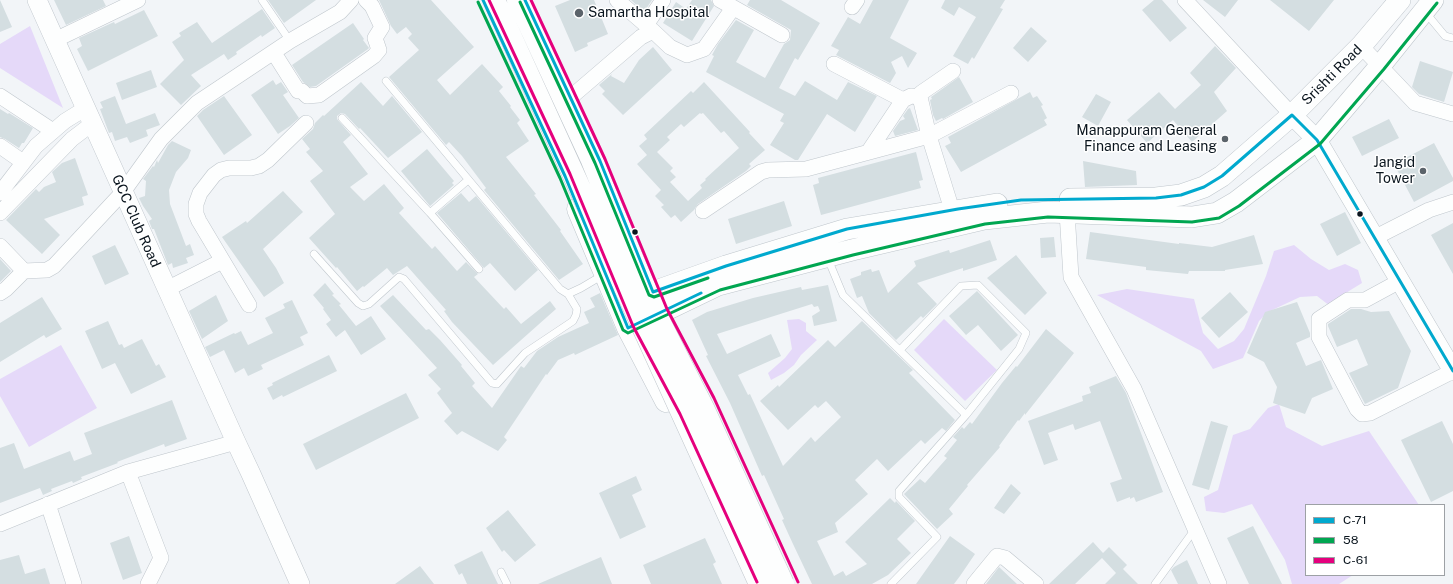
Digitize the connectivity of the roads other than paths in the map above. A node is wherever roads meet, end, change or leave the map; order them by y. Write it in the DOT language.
graph roads {
  1 [pos="37,0"];
  2 [pos="138,0"];
  3 [pos="262,0"];
  4 [pos="351,0"];
  5 [pos="366,0"];
  6 [pos="484,0"];
  7 [pos="494,0"];
  8 [pos="518,0"];
  9 [pos="525,0"];
  10 [pos="617,0"];
  11 [pos="663,0"];
  12 [pos="720,0"];
  13 [pos="1185,0"];
  14 [pos="1400,0"];
  15 [pos="120,4"];
  16 [pos="1429,6"];
  17 [pos="734,8"];
  18 [pos="649,28"];
  19 [pos="782,35"];
  20 [pos="1453,38"];
  21 [pos="55,40"];
  22 [pos="290,41"];
  23 [pos="1361,46"];
  24 [pos="274,53"];
  25 [pos="834,64"];
  26 [pos="1380,66"];
  27 [pos="952,72"];
  28 [pos="386,81"];
  29 [pos="1012,92"];
  30 [pos="0,96"];
  31 [pos="571,97"];
  32 [pos="920,98"];
  33 [pos="902,100"];
  34 [pos="1453,114"];
  35 [pos="1292,115"];
  36 [pos="89,116"];
  37 [pos="342,118"];
  38 [pos="306,123"];
  39 [pos="53,131"];
  40 [pos="929,136"];
  41 [pos="1316,140"];
  42 [pos="0,146"];
  43 [pos="869,151"];
  44 [pos="23,162"];
  45 [pos="468,180"];
  46 [pos="123,192"];
  47 [pos="0,193"];
  48 [pos="1453,202"];
  49 [pos="1013,208"];
  50 [pos="952,210"];
  51 [pos="703,211"];
  52 [pos="1067,212"];
  53 [pos="0,213"];
  54 [pos="430,213"];
  55 [pos="847,229"];
  56 [pos="1374,238"];
  57 [pos="0,246"];
  58 [pos="852,250"];
  59 [pos="314,254"];
  60 [pos="827,257"];
  61 [pos="222,261"];
  62 [pos="479,269"];
  63 [pos="24,271"];
  64 [pos="604,274"];
  65 [pos="1400,281"];
  66 [pos="167,290"];
  67 [pos="0,293"];
  68 [pos="568,294"];
  69 [pos="657,301"];
  70 [pos="249,305"];
  71 [pos="618,306"];
  72 [pos="628,328"];
  73 [pos="900,350"];
  74 [pos="1453,371"];
  75 [pos="966,415"];
  76 [pos="236,442"];
  77 [pos="128,472"];
  78 [pos="48,504"];
  79 [pos="0,524"];
  80 [pos="1195,528"];
  81 [pos="501,572"];
  82 [pos="74,584"];
  83 [pos="148,584"];
  84 [pos="300,584"];
  85 [pos="507,584"];
  86 [pos="752,584"];
  87 [pos="760,584"];
  88 [pos="784,584"];
  89 [pos="793,584"];
  90 [pos="891,584"];
  91 [pos="974,584"];
  92 [pos="1036,584"];
  93 [pos="1155,584"];
  94 [pos="1219,584"];
  1 -- 21 [label="street, GCC Club Road"];
  2 -- 15 [label="street"];
  3 -- 22 [label="lane"];
  4 -- 22 [label="street"];
  5 -- 24 [label="street"];
  6 -- 64 [label="main road"];
  7 -- 87 [label="main road, bridge"];
  8 -- 88 [label="main road, bridge"];
  9 -- 31 [label="main road"];
  10 -- 18 [label="street"];
  11 -- 18 [label="street"];
  12 -- 17 [label="street"];
  13 -- 35 [label="street"];
  14 -- 23 [label="main road, Srishti Road"];
  15 -- 21 [label="street"];
  16 -- 20 [label="lane"];
  16 -- 26 [label="main road, Srishti Road"];
  17 -- 18 [label="street"];
  17 -- 19 [label="street"];
  18 -- 31 [label="street"];
  21 -- 36 [label="street, GCC Club Road"];
  22 -- 24 [label="street"];
  23 -- 26 [label="street"];
  23 -- 35 [label="main road, Srishti Road"];
  24 -- 46 [label="street"];
  25 -- 33 [label="street"];
  26 -- 34 [label="street"];
  26 -- 41 [label="main road, Srishti Road"];
  27 -- 32 [label="street"];
  28 -- 45 [label="lane"];
  29 -- 40 [label="street"];
  30 -- 39 [label="street"];
  31 -- 69 [label="main road"];
  32 -- 33 [label="street"];
  32 -- 40 [label="street"];
  33 -- 43 [label="street"];
  35 -- 41 [label="street"];
  35 -- 49 [label="main road, Srishti Road"];
  36 -- 39 [label="street"];
  36 -- 46 [label="street, GCC Club Road"];
  36 -- 53 [label="street"];
  37 -- 54 [label="lane"];
  38 -- 61 [label="street"];
  39 -- 44 [label="street"];
  40 -- 43 [label="street"];
  40 -- 50 [label="street"];
  41 -- 52 [label="main road, Srishti Road"];
  41 -- 56 [label="street"];
  42 -- 44 [label="street"];
  43 -- 51 [label="street"];
  44 -- 47 [label="street"];
  45 -- 54 [label="lane"];
  45 -- 68 [label="lane"];
  46 -- 63 [label="street"];
  46 -- 66 [label="street, GCC Club Road"];
  48 -- 56 [label="street"];
  49 -- 50 [label="main road, Srishti Road"];
  49 -- 52 [label="main road, Srishti Road"];
  49 -- 58 [label="main road, Srishti Road"];
  50 -- 55 [label="main road, Srishti Road"];
  52 -- 80 [label="street"];
  54 -- 62 [label="lane"];
  55 -- 58 [label="main road"];
  55 -- 69 [label="main road, Srishti Road"];
  56 -- 65 [label="street"];
  57 -- 63 [label="street"];
  58 -- 60 [label="main road, Srishti Road"];
  59 -- 68 [label="lane"];
  60 -- 69 [label="main road, Srishti Road"];
  60 -- 73 [label="lane"];
  61 -- 66 [label="street"];
  61 -- 70 [label="street"];
  63 -- 67 [label="street"];
  64 -- 68 [label="lane"];
  64 -- 71 [label="main road"];
  65 -- 74 [label="street"];
  65 -- 74 [label="street"];
  66 -- 76 [label="street, GCC Club Road"];
  69 -- 71 [label="main road, Srishti Road"];
  69 -- 72 [label="main road, Srishti Road"];
  69 -- 89 [label="main road"];
  71 -- 72 [label="main road"];
  72 -- 86 [label="main road"];
  73 -- 75 [label="lane"];
  73 -- 75 [label="lane"];
  75 -- 90 [label="lane"];
  76 -- 77 [label="street"];
  76 -- 84 [label="street, GCC Club Road"];
  77 -- 78 [label="street"];
  77 -- 83 [label="street"];
  78 -- 79 [label="street"];
  78 -- 82 [label="street"];
  80 -- 93 [label="lane"];
  80 -- 94 [label="street"];
  81 -- 85 [label="lane"];
  91 -- 92 [label="street"];
}
